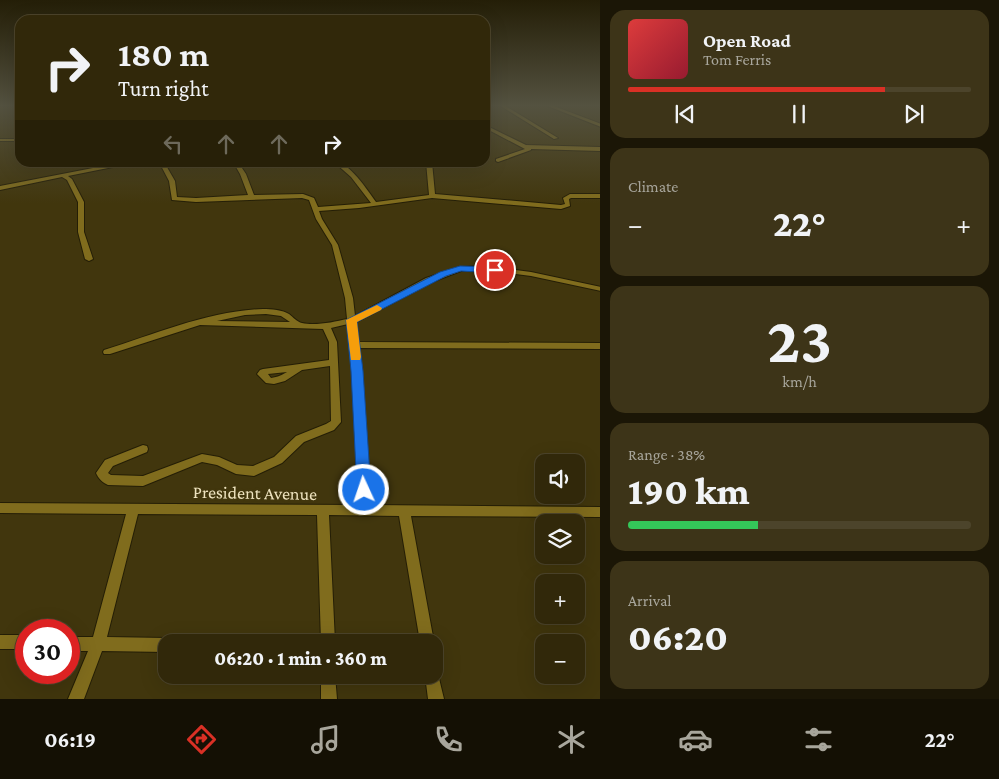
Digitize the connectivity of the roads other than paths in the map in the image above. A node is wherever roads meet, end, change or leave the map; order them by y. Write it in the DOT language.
graph roads {
  1 [pos="507,138"];
  2 [pos="0,140"];
  3 [pos="15,140"];
  4 [pos="525,147"];
  5 [pos="600,149"];
  6 [pos="498,160"];
  7 [pos="108,167"];
  8 [pos="164,167"];
  9 [pos="238,167"];
  10 [pos="342,167"];
  11 [pos="429,167"];
  12 [pos="63,175"];
  13 [pos="0,188"];
  14 [pos="432,196"];
  15 [pos="600,196"];
  16 [pos="252,197"];
  17 [pos="374,204"];
  18 [pos="317,209"];
  19 [pos="89,259"];
  20 [pos="600,289"];
  21 [pos="352,320"];
  22 [pos="202,323"];
  23 [pos="298,325"];
  24 [pos="326,326"];
  25 [pos="354,345"];
  26 [pos="600,346"];
  27 [pos="107,352"];
  28 [pos="334,362"];
  29 [pos="299,367"];
  30 [pos="143,449"];
  31 [pos="0,508"];
  32 [pos="133,509"];
  33 [pos="365,510"];
  34 [pos="404,511"];
  35 [pos="323,512"];
  36 [pos="600,512"];
  37 [pos="328,634"];
  38 [pos="426,634"];
  39 [pos="0,642"];
  40 [pos="15,642"];
  41 [pos="80,644"];
  42 [pos="98,645"];
  43 [pos="158,645"];
  44 [pos="328,684"];
  45 [pos="434,684"];
  46 [pos="76,699"];
  47 [pos="329,699"];
  48 [pos="436,699"];
  1 -- 4 [label="street"];
  2 -- 3 [label="street"];
  4 -- 5 [label="street"];
  4 -- 6 [label="street"];
  7 -- 12 [label="street"];
  8 -- 16 [label="street"];
  9 -- 16 [label="street"];
  10 -- 17 [label="street"];
  11 -- 14 [label="street"];
  12 -- 13 [label="street"];
  12 -- 19 [label="street"];
  14 -- 15 [label="street"];
  14 -- 17 [label="street"];
  16 -- 18 [label="street"];
  17 -- 18 [label="street"];
  18 -- 21 [label="street"];
  20 -- 21 [label="street"];
  21 -- 24 [label="street"];
  21 -- 25 [label="street"];
  22 -- 23 [label="street"];
  22 -- 23 [label="street"];
  22 -- 27 [label="street"];
  23 -- 24 [label="street"];
  24 -- 28 [label="street"];
  25 -- 26 [label="street"];
  25 -- 33 [label="street"];
  28 -- 29 [label="street"];
  28 -- 30 [label="street"];
  31 -- 32 [label="street, President Avenue"];
  32 -- 35 [label="street, President Avenue"];
  32 -- 42 [label="street"];
  33 -- 34 [label="street, President Avenue"];
  33 -- 35 [label="street, President Avenue"];
  34 -- 36 [label="street, President Avenue"];
  34 -- 38 [label="street"];
  35 -- 37 [label="street"];
  39 -- 40 [label="street"];
  41 -- 42 [label="street"];
  42 -- 43 [label="street"];
  42 -- 46 [label="street"];
  44 -- 47 [label="street"];
  45 -- 48 [label="street"];
}
